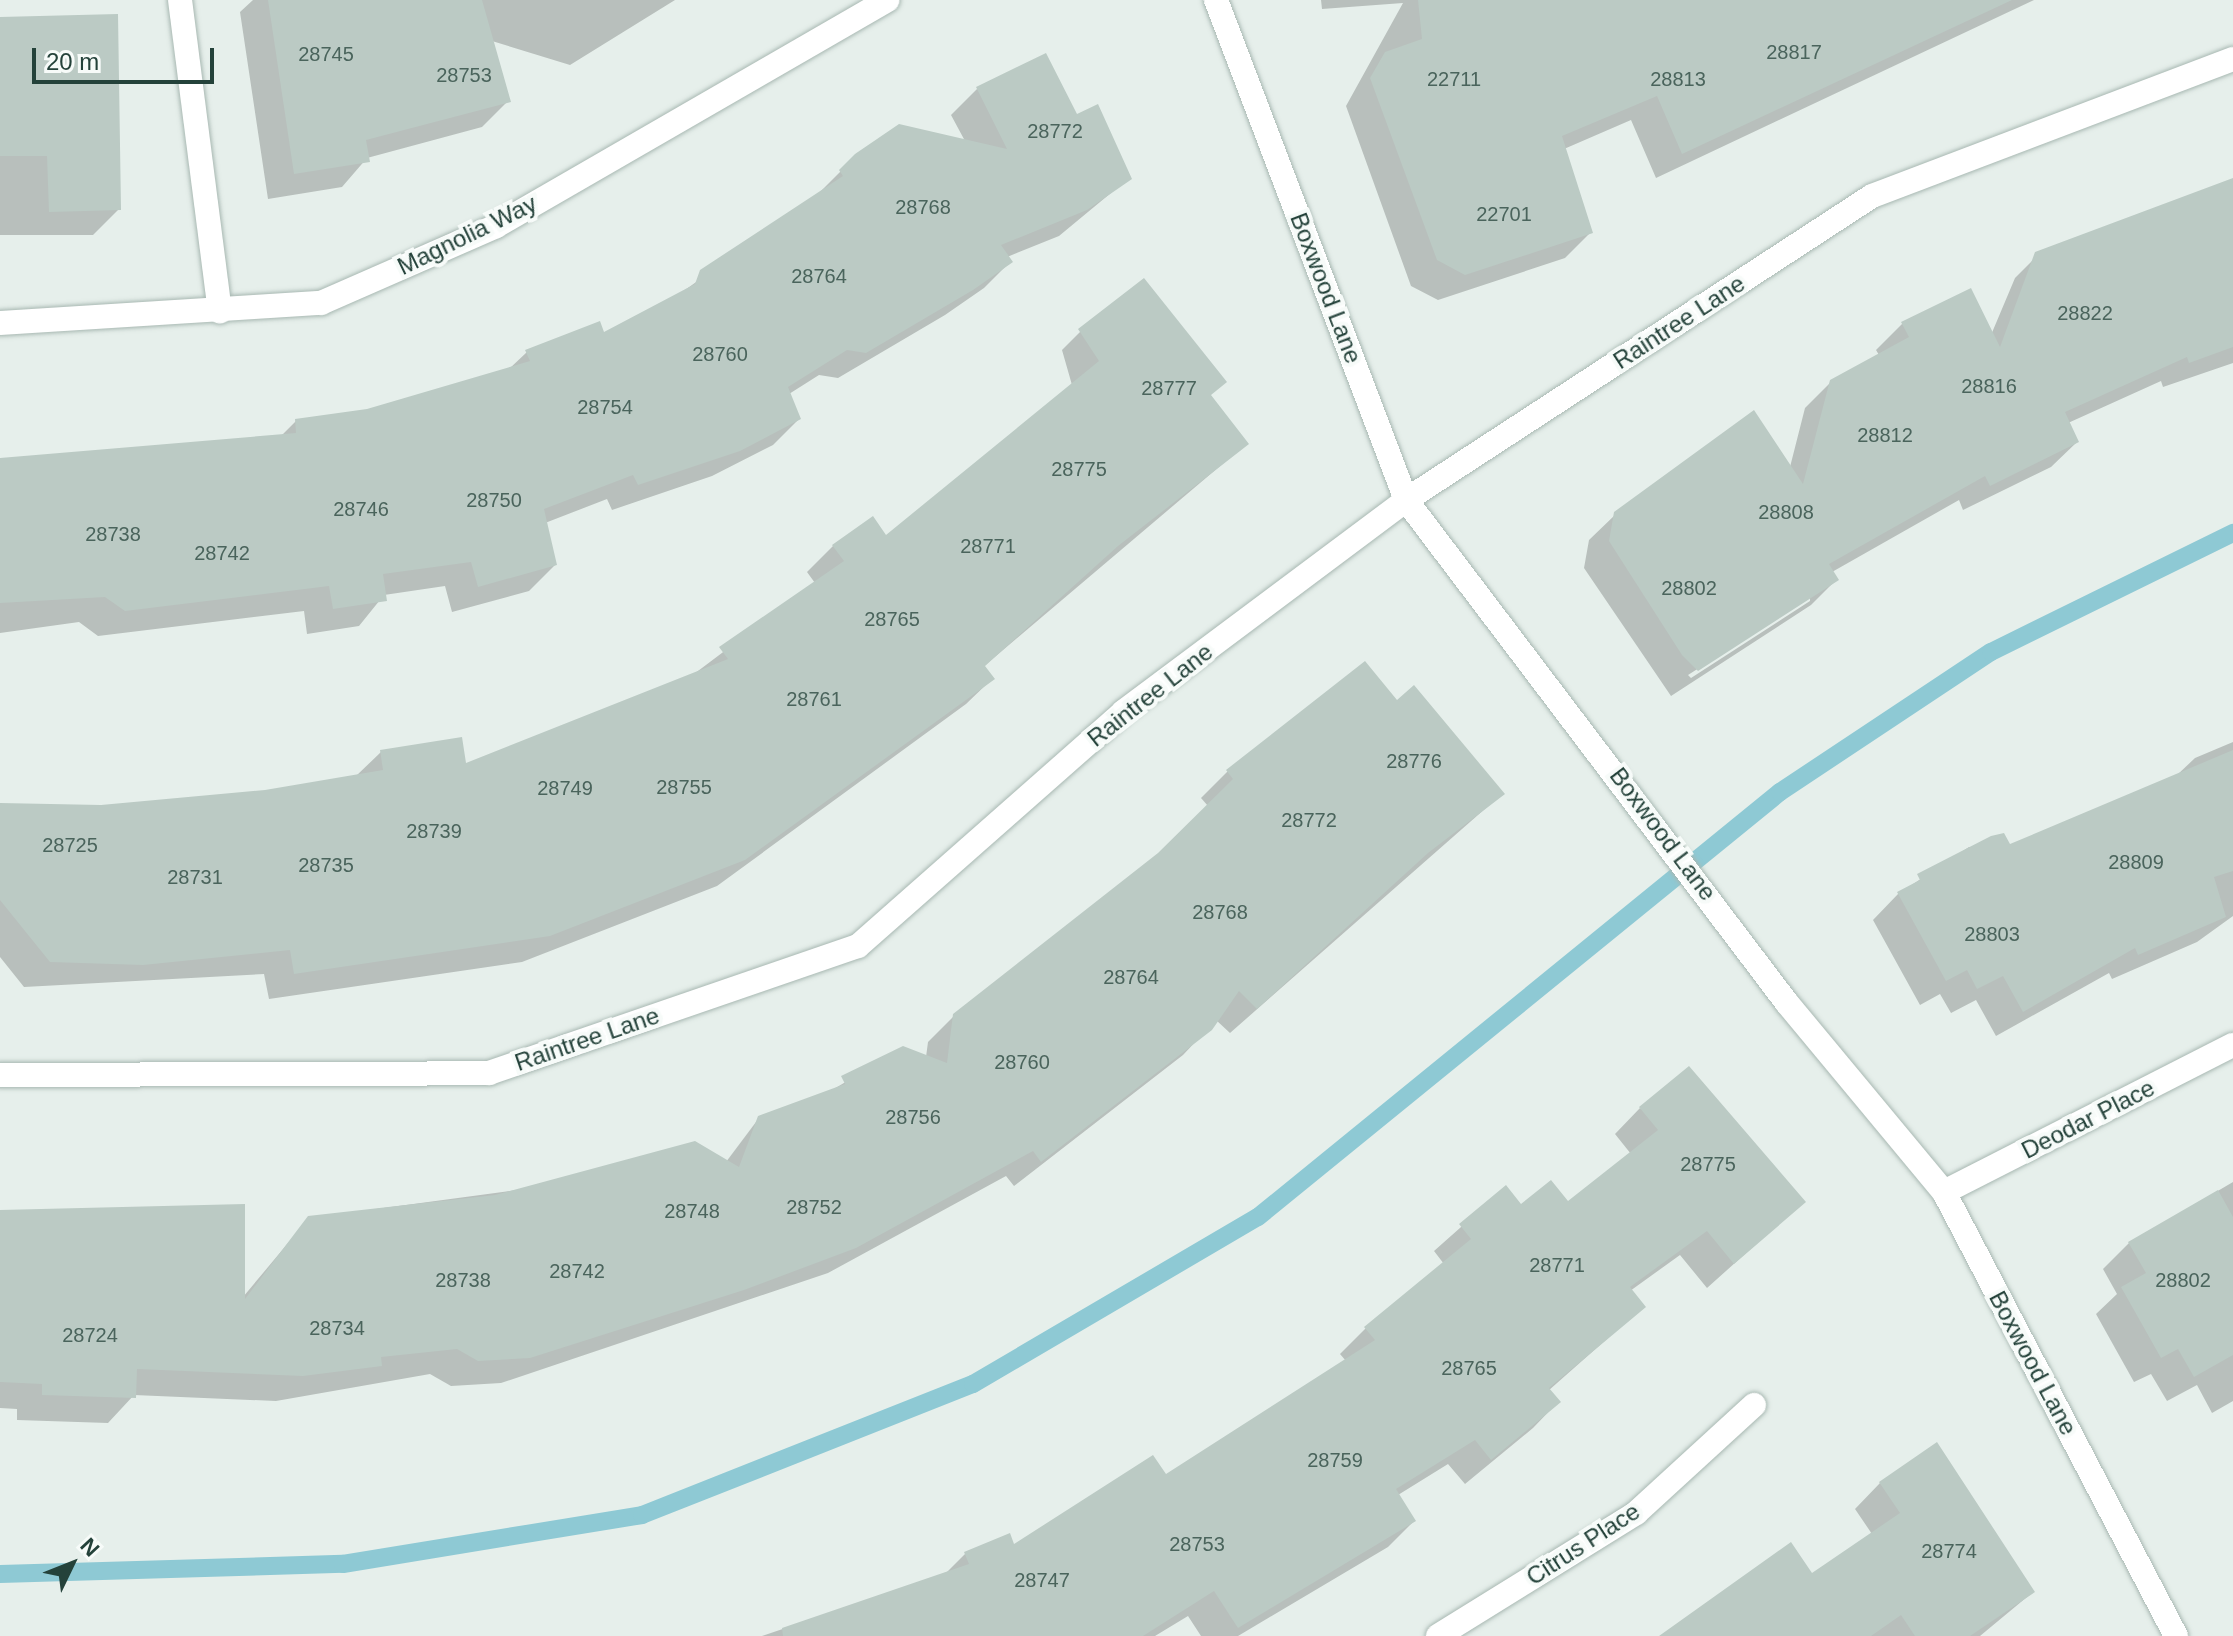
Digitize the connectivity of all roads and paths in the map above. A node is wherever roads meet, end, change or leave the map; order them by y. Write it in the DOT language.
graph roads {
  1 [pos="180,0"];
  2 [pos="887,0"];
  3 [pos="1216,0"];
  4 [pos="2233,59"];
  5 [pos="220,311"];
  6 [pos="0,323"];
  7 [pos="1406,500"];
  8 [pos="2233,1045"];
  9 [pos="0,1075"];
  10 [pos="1944,1192"];
  11 [pos="1754,1405"];
  12 [pos="1438,1636"];
  13 [pos="2176,1636"];
  1 -- 5 [label="street"];
  2 -- 5 [label="street, Magnolia Way"];
  3 -- 7 [label="street, Boxwood Lane"];
  4 -- 7 [label="street, Raintree Lane"];
  5 -- 6 [label="street, Magnolia Way"];
  7 -- 9 [label="street, Raintree Lane"];
  7 -- 10 [label="street, Boxwood Lane"];
  8 -- 10 [label="street, Deodar Place"];
  10 -- 13 [label="street, Boxwood Lane"];
  11 -- 12 [label="street, Citrus Place"];
}
